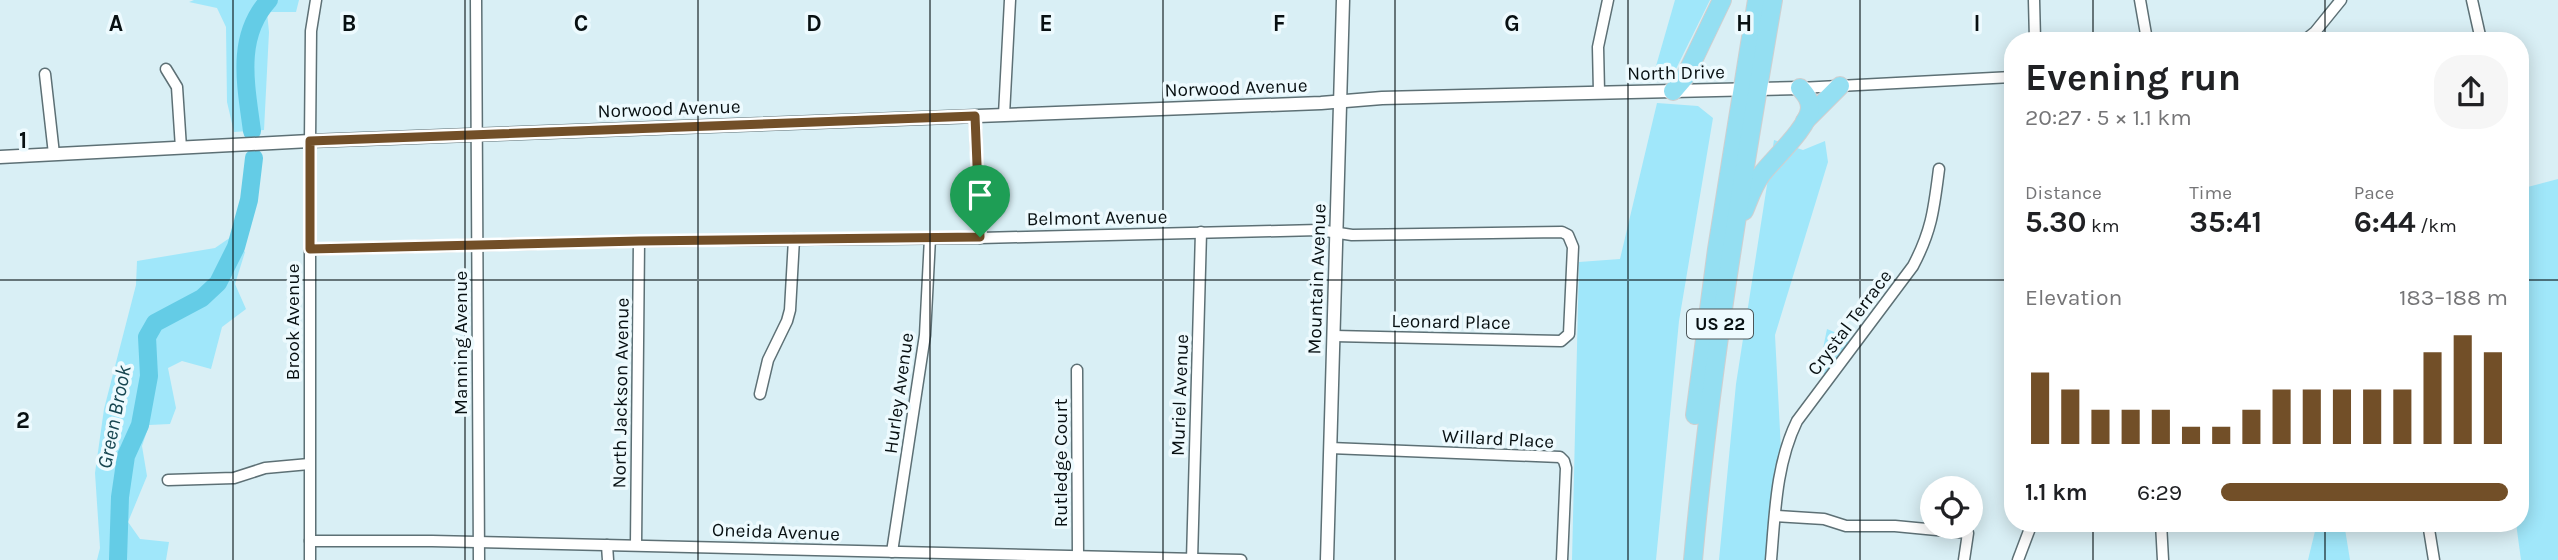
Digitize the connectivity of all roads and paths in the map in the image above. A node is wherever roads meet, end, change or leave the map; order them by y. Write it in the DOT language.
graph roads {
  1 [pos="316,0"];
  2 [pos="476,0"];
  3 [pos="1010,0"];
  4 [pos="1343,0"];
  5 [pos="1608,0"];
  6 [pos="1722,0"];
  7 [pos="1757,0"];
  8 [pos="1773,0"];
  9 [pos="2034,0"];
  10 [pos="2140,0"];
  11 [pos="2341,0"];
  12 [pos="2472,0"];
  13 [pos="2035,32"];
  14 [pos="2146,32"];
  15 [pos="2315,32"];
  16 [pos="2479,32"];
  17 [pos="166,69"];
  18 [pos="45,74"];
  19 [pos="2004,77"];
  20 [pos="1840,86"];
  21 [pos="1800,88"];
  22 [pos="1749,90"];
  23 [pos="1599,92"];
  24 [pos="1673,92"];
  25 [pos="1340,101"];
  26 [pos="1004,115"];
  27 [pos="975,116"];
  28 [pos="1805,121"];
  29 [pos="477,135"];
  30 [pos="310,141"];
  31 [pos="181,148"];
  32 [pos="54,154"];
  33 [pos="0,157"];
  34 [pos="1939,169"];
  35 [pos="1201,232"];
  36 [pos="1336,233"];
  37 [pos="980,237"];
  38 [pos="1733,237"];
  39 [pos="930,238"];
  40 [pos="794,239"];
  41 [pos="639,241"];
  42 [pos="477,246"];
  43 [pos="310,249"];
  44 [pos="1334,336"];
  45 [pos="1566,339"];
  46 [pos="1077,370"];
  47 [pos="760,394"];
  48 [pos="1330,448"];
  49 [pos="309,464"];
  50 [pos="168,481"];
  51 [pos="1776,516"];
  52 [pos="2029,532"];
  53 [pos="2161,532"];
  54 [pos="2429,532"];
  55 [pos="310,541"];
  56 [pos="479,543"];
  57 [pos="607,545"];
  58 [pos="636,545"];
  59 [pos="892,552"];
  60 [pos="751,554"];
  61 [pos="1078,556"];
  62 [pos="1192,559"];
  63 [pos="310,560"];
  64 [pos="479,560"];
  65 [pos="608,560"];
  66 [pos="1241,560"];
  67 [pos="1327,560"];
  68 [pos="1562,560"];
  69 [pos="1681,560"];
  70 [pos="1693,560"];
  71 [pos="1771,560"];
  72 [pos="1964,560"];
  73 [pos="2018,560"];
  74 [pos="2163,560"];
  75 [pos="2434,560"];
  1 -- 30 [label="street, Brook Avenue"];
  2 -- 29 [label="street, Manning Avenue"];
  3 -- 26 [label="street"];
  4 -- 25 [label="street, Mountain Avenue"];
  5 -- 23 [label="street"];
  6 -- 24 [label="highway"];
  7 -- 22 [label="highway, US 22"];
  8 -- 22 [label="highway, US 22"];
  9 -- 13 [label="street"];
  10 -- 14 [label="street"];
  11 -- 15 [label="street"];
  12 -- 16 [label="street"];
  17 -- 31 [label="street"];
  18 -- 32 [label="street"];
  19 -- 20 [label="street, North Drive"];
  20 -- 21 [label="street, North Drive"];
  20 -- 28 [label="highway"];
  21 -- 22 [label="street, North Drive"];
  21 -- 28 [label="highway"];
  22 -- 24 [label="street, North Drive"];
  22 -- 38 [label="highway, US 22"];
  22 -- 69 [label="highway, US 22"];
  23 -- 24 [label="street, North Drive"];
  23 -- 25 [label="street, North Drive"];
  25 -- 26 [label="street, Norwood Avenue"];
  25 -- 36 [label="street, Mountain Avenue"];
  26 -- 27 [label="street, Norwood Avenue"];
  27 -- 29 [label="street, Norwood Avenue"];
  27 -- 37 [label="street"];
  28 -- 38 [label="highway"];
  29 -- 30 [label="street, Norwood Avenue"];
  29 -- 42 [label="street, Manning Avenue"];
  30 -- 31 [label="street, Norwood Avenue"];
  30 -- 43 [label="street, Brook Avenue"];
  31 -- 32 [label="street, Norwood Avenue"];
  32 -- 33 [label="street, Norwood Avenue"];
  34 -- 51 [label="street, Crystal Terrace"];
  35 -- 36 [label="street, Belmont Avenue"];
  35 -- 37 [label="street, Belmont Avenue"];
  35 -- 62 [label="street, Muriel Avenue"];
  36 -- 44 [label="street, Mountain Avenue"];
  36 -- 45 [label="street, Belmont Avenue"];
  37 -- 39 [label="street, Belmont Avenue"];
  38 -- 70 [label="highway, US 22"];
  39 -- 40 [label="street, Belmont Avenue"];
  39 -- 59 [label="street, Hurley Avenue"];
  40 -- 41 [label="street, Belmont Avenue"];
  40 -- 47 [label="street"];
  41 -- 42 [label="street, Belmont Avenue"];
  41 -- 58 [label="street, North Jackson Avenue"];
  42 -- 43 [label="street, Belmont Avenue"];
  42 -- 56 [label="street, Manning Avenue"];
  43 -- 49 [label="street, Brook Avenue"];
  44 -- 45 [label="street, Leonard Place"];
  44 -- 48 [label="street, Mountain Avenue"];
  46 -- 61 [label="street, Rutledge Court"];
  48 -- 67 [label="street, Mountain Avenue"];
  48 -- 68 [label="street, Willard Place"];
  49 -- 50 [label="street"];
  49 -- 55 [label="street, Brook Avenue"];
  51 -- 71 [label="street, Crystal Terrace"];
  51 -- 72 [label="street"];
  52 -- 73 [label="street"];
  53 -- 74 [label="street"];
  54 -- 75 [label="street"];
  55 -- 56 [label="street, Oneida Avenue"];
  55 -- 63 [label="street, Brook Avenue"];
  56 -- 57 [label="street, Oneida Avenue"];
  56 -- 64 [label="street, Manning Avenue"];
  57 -- 58 [label="street, Oneida Avenue"];
  57 -- 65 [label="street"];
  58 -- 60 [label="street, Oneida Avenue"];
  59 -- 60 [label="street, Oneida Avenue"];
  59 -- 61 [label="street, Oneida Avenue"];
  61 -- 62 [label="street, Oneida Avenue"];
  62 -- 66 [label="street, Oneida Avenue"];
}
